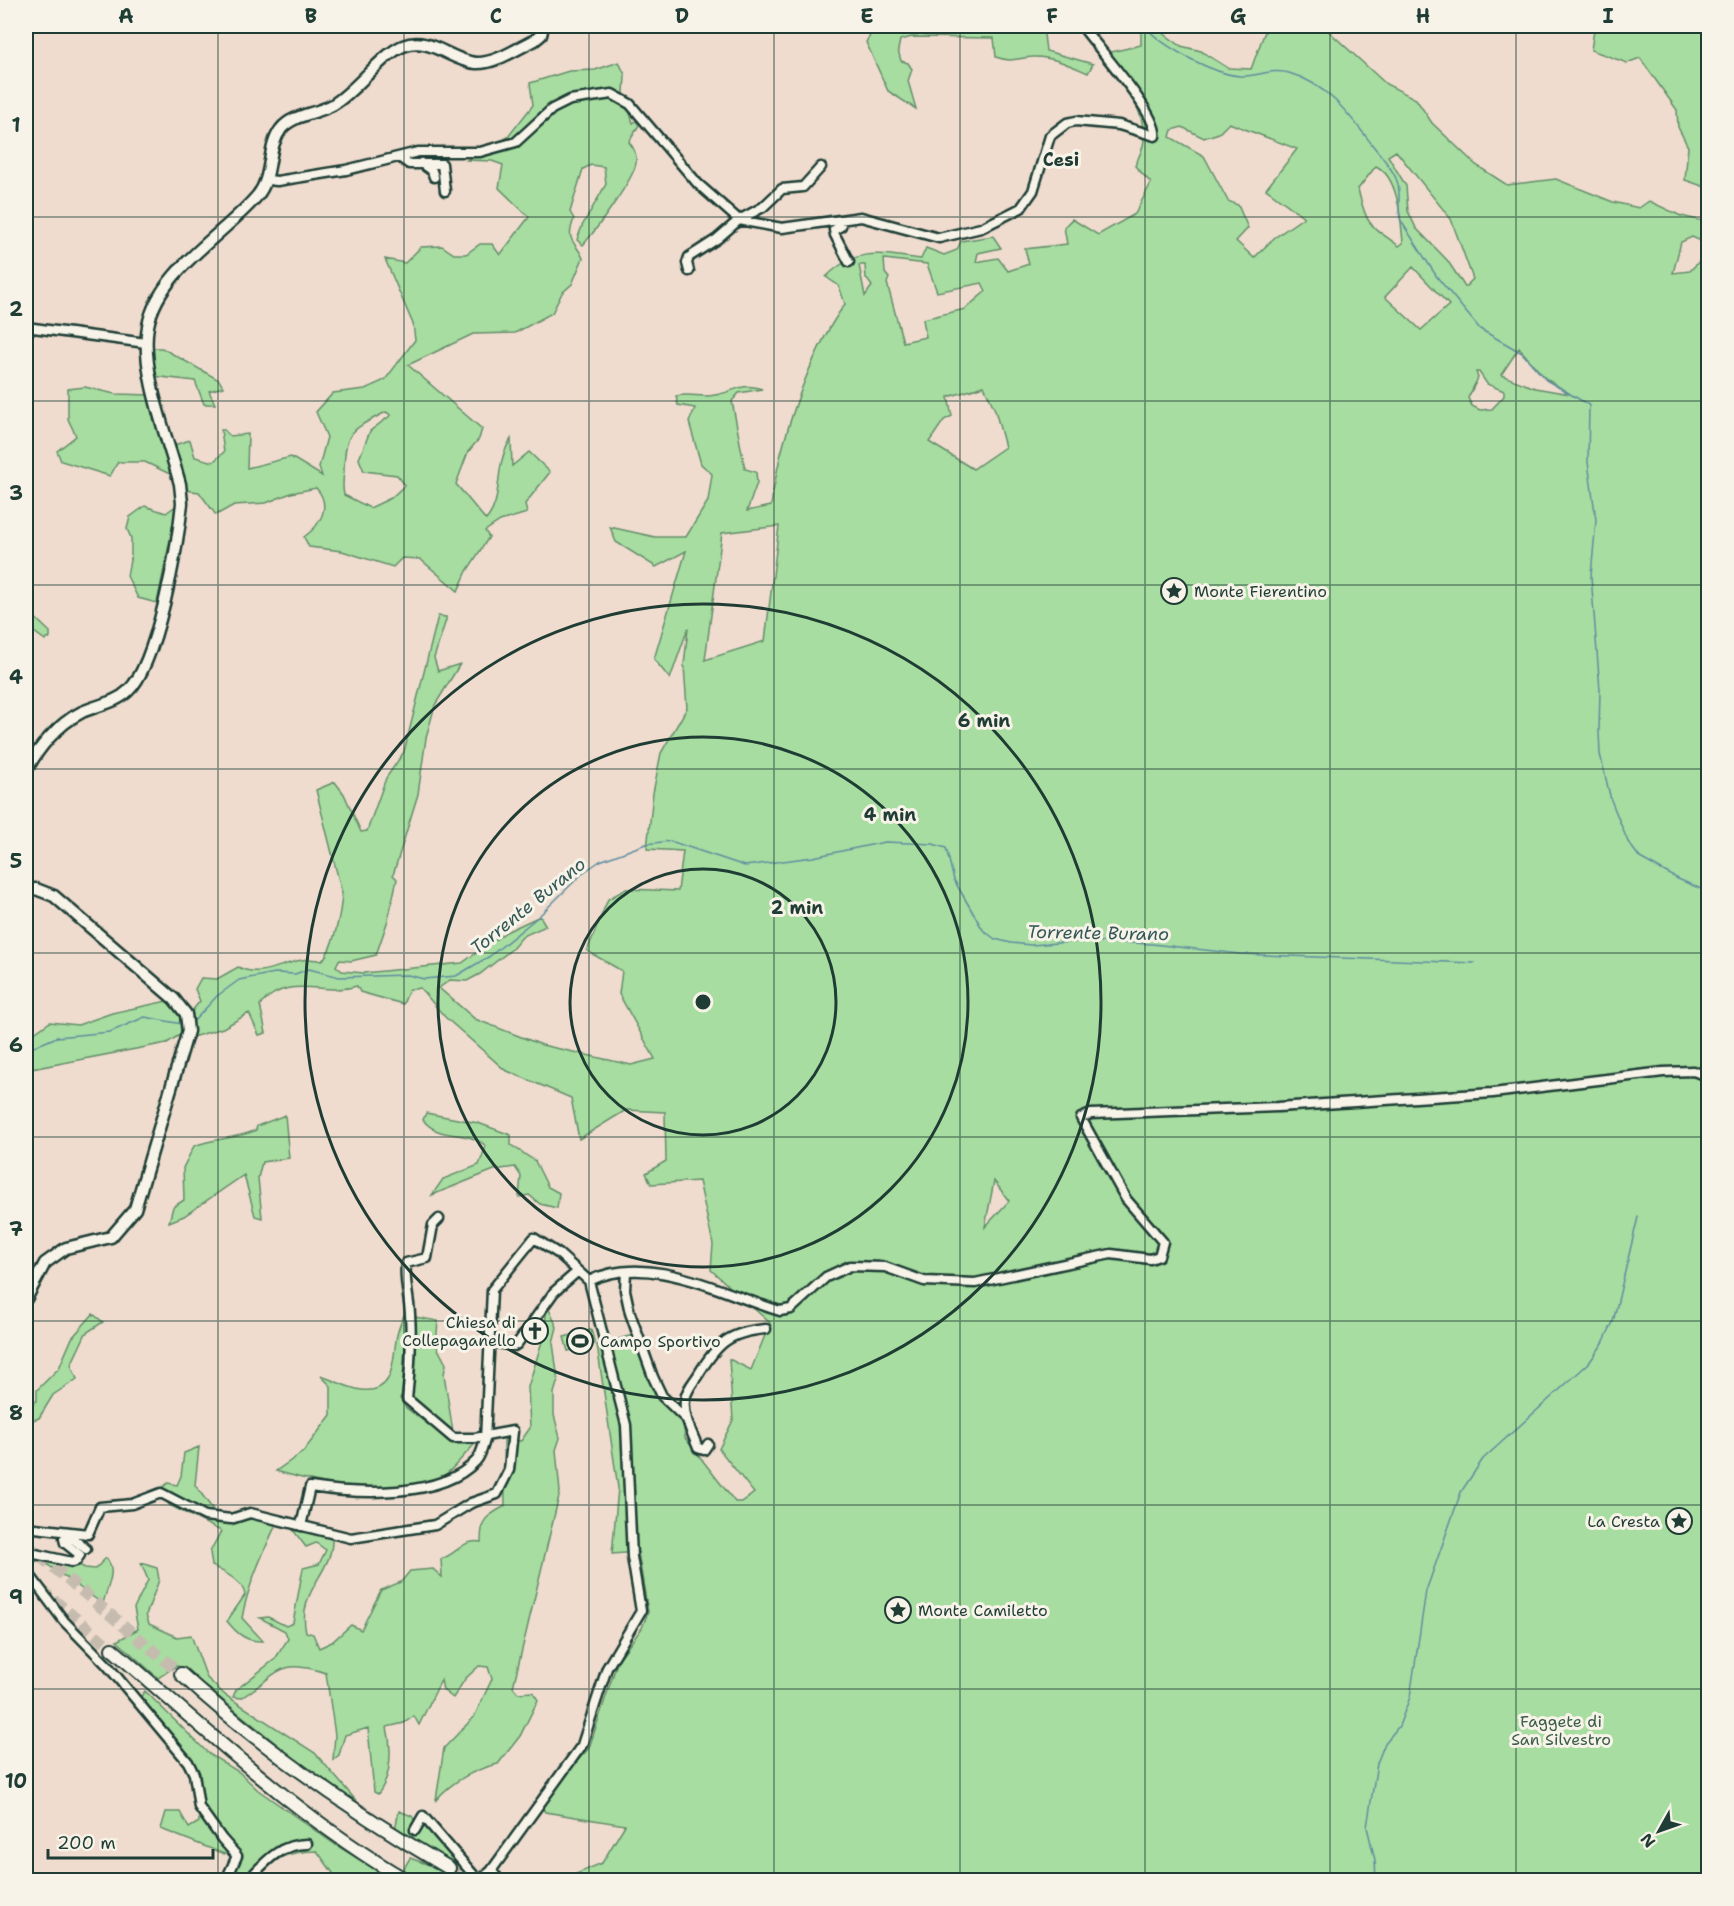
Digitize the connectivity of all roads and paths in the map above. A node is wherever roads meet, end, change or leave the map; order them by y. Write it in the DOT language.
graph roads {
  1 [pos="543,26"];
  2 [pos="1082,26"];
  3 [pos="399,157"];
  4 [pos="421,163"];
  5 [pos="821,167"];
  6 [pos="434,177"];
  7 [pos="268,180"];
  8 [pos="445,191"];
  9 [pos="739,220"];
  10 [pos="840,221"];
  11 [pos="849,262"];
  12 [pos="689,271"];
  13 [pos="26,327"];
  14 [pos="146,343"];
  15 [pos="26,771"];
  16 [pos="26,890"];
  17 [pos="1708,1076"];
  18 [pos="438,1219"];
  19 [pos="578,1271"];
  20 [pos="626,1272"];
  21 [pos="589,1281"];
  22 [pos="26,1299"];
  23 [pos="766,1329"];
  24 [pos="498,1342"];
  25 [pos="685,1418"];
  26 [pos="486,1436"];
  27 [pos="708,1444"];
  28 [pos="302,1526"];
  29 [pos="26,1527"];
  30 [pos="86,1549"];
  31 [pos="26,1552"];
  32 [pos="26,1570"];
  33 [pos="112,1649"];
  34 [pos="181,1674"];
  35 [pos="415,1830"];
  36 [pos="307,1845"];
  37 [pos="449,1868"];
  38 [pos="491,1871"];
  39 [pos="226,1881"];
  40 [pos="248,1881"];
  41 [pos="406,1881"];
  42 [pos="479,1881"];
  43 [pos="500,1881"];
  1 -- 7 [label="main road"];
  2 -- 10 [label="street"];
  3 -- 4 [label="street"];
  3 -- 7 [label="street"];
  3 -- 9 [label="street"];
  4 -- 6 [label="street"];
  4 -- 8 [label="street"];
  5 -- 9 [label="street"];
  7 -- 14 [label="main road"];
  9 -- 10 [label="street"];
  9 -- 12 [label="street"];
  10 -- 11 [label="street"];
  13 -- 14 [label="street"];
  14 -- 15 [label="main road"];
  16 -- 22 [label="main road"];
  17 -- 20 [label="street"];
  18 -- 26 [label="street"];
  19 -- 21 [label="street"];
  19 -- 24 [label="street"];
  19 -- 26 [label="street"];
  20 -- 21 [label="street"];
  20 -- 25 [label="street"];
  21 -- 38 [label="street"];
  23 -- 25 [label="street"];
  25 -- 27 [label="street"];
  26 -- 28 [label="street"];
  26 -- 28 [label="street"];
  28 -- 29 [label="street"];
  30 -- 31 [label="street"];
  32 -- 39 [label="street"];
  33 -- 41 [label="highway"];
  34 -- 37 [label="highway"];
  35 -- 42 [label="street"];
  36 -- 40 [label="street"];
  38 -- 42 [label="street"];
  38 -- 43 [label="street"];
}
